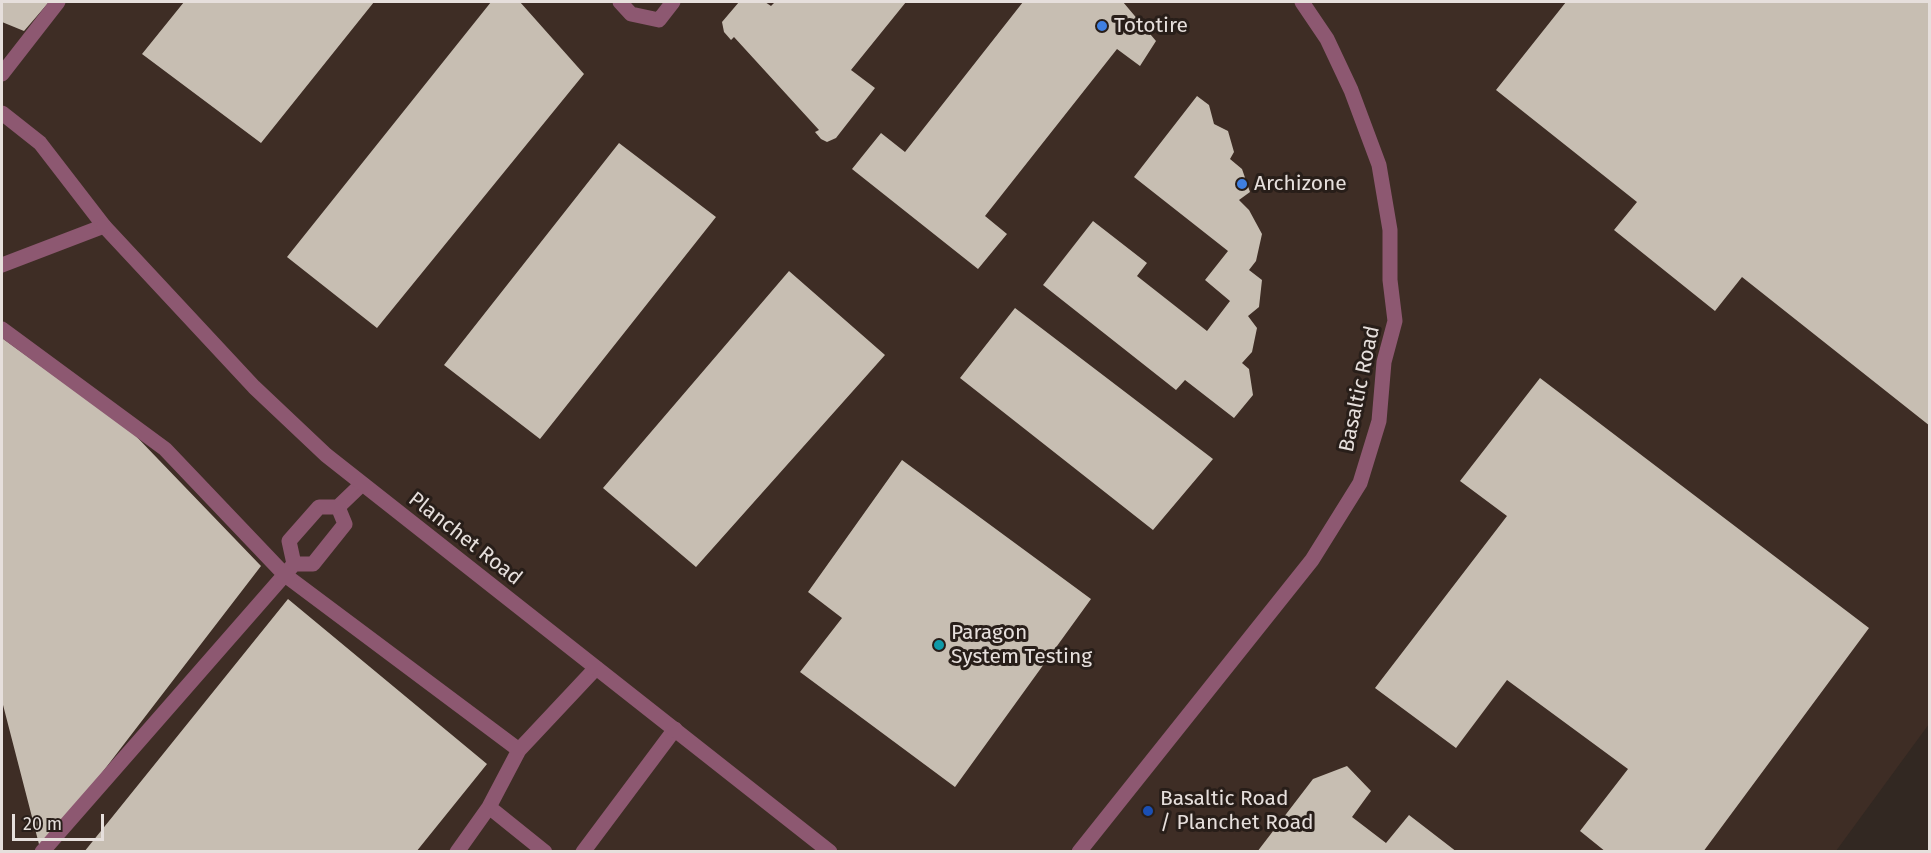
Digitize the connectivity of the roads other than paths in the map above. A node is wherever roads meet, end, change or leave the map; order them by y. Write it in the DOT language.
graph roads {
  1 [pos="58,2"];
  2 [pos="620,2"];
  3 [pos="673,2"];
  4 [pos="1302,2"];
  5 [pos="2,74"];
  6 [pos="2,113"];
  7 [pos="105,226"];
  8 [pos="2,265"];
  9 [pos="2,329"];
  10 [pos="362,484"];
  11 [pos="338,507"];
  12 [pos="289,569"];
  13 [pos="596,668"];
  14 [pos="675,729"];
  15 [pos="519,750"];
  16 [pos="489,807"];
  17 [pos="42,852"];
  18 [pos="457,852"];
  19 [pos="545,852"];
  20 [pos="583,852"];
  21 [pos="830,852"];
  22 [pos="1079,852"];
  1 -- 5 [label="street"];
  2 -- 3 [label="street"];
  4 -- 22 [label="street, Basaltic Road"];
  6 -- 7 [label="street, Planchet Road"];
  7 -- 8 [label="street"];
  7 -- 10 [label="street, Planchet Road"];
  9 -- 12 [label="street"];
  10 -- 11 [label="street"];
  10 -- 13 [label="street, Planchet Road"];
  11 -- 12 [label="street"];
  11 -- 12 [label="street"];
  12 -- 15 [label="street"];
  12 -- 17 [label="street"];
  13 -- 14 [label="street, Planchet Road"];
  13 -- 15 [label="street"];
  14 -- 20 [label="street"];
  14 -- 21 [label="street, Planchet Road"];
  15 -- 16 [label="street"];
  16 -- 18 [label="street"];
  16 -- 19 [label="street"];
}
